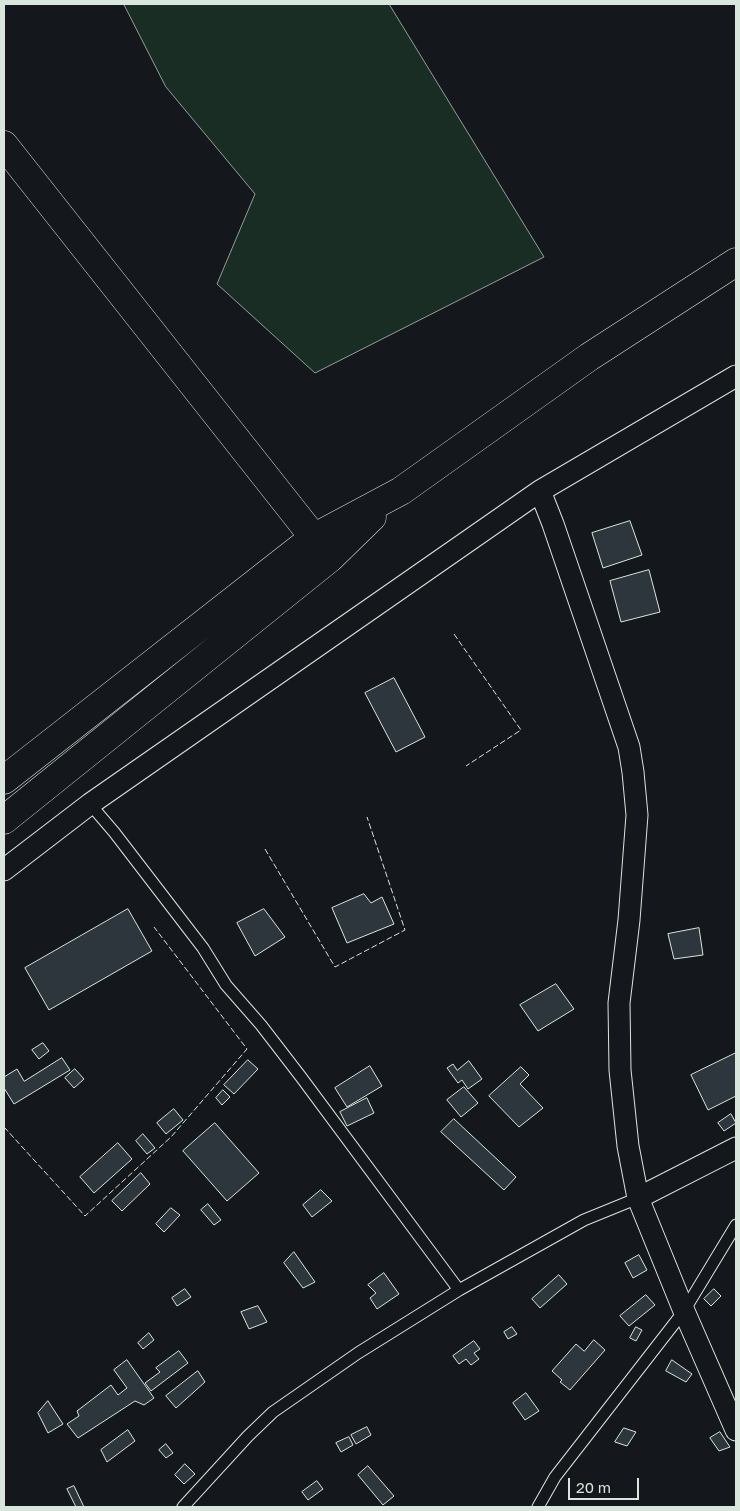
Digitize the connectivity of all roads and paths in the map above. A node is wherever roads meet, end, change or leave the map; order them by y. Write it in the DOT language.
graph roads {
  1 [pos="4,145"];
  2 [pos="736,262"];
  3 [pos="736,376"];
  4 [pos="540,491"];
  5 [pos="321,548"];
  6 [pos="4,780"];
  7 [pos="90,804"];
  8 [pos="4,820"];
  9 [pos="4,870"];
  10 [pos="736,1148"];
  11 [pos="638,1198"];
  12 [pos="736,1225"];
  13 [pos="458,1290"];
  14 [pos="684,1311"];
  15 [pos="736,1430"];
  16 [pos="183,1507"];
  17 [pos="538,1507"];
  1 -- 5 [label="highway"];
  2 -- 5 [label="highway"];
  3 -- 4 [label="street"];
  4 -- 7 [label="street"];
  4 -- 11 [label="street"];
  5 -- 6 [label="highway"];
  5 -- 8 [label="highway"];
  7 -- 9 [label="street"];
  7 -- 13 [label="lane"];
  10 -- 11 [label="street"];
  11 -- 13 [label="lane"];
  11 -- 14 [label="street"];
  12 -- 14 [label="lane"];
  13 -- 16 [label="lane"];
  14 -- 15 [label="street"];
  14 -- 17 [label="lane"];
}
